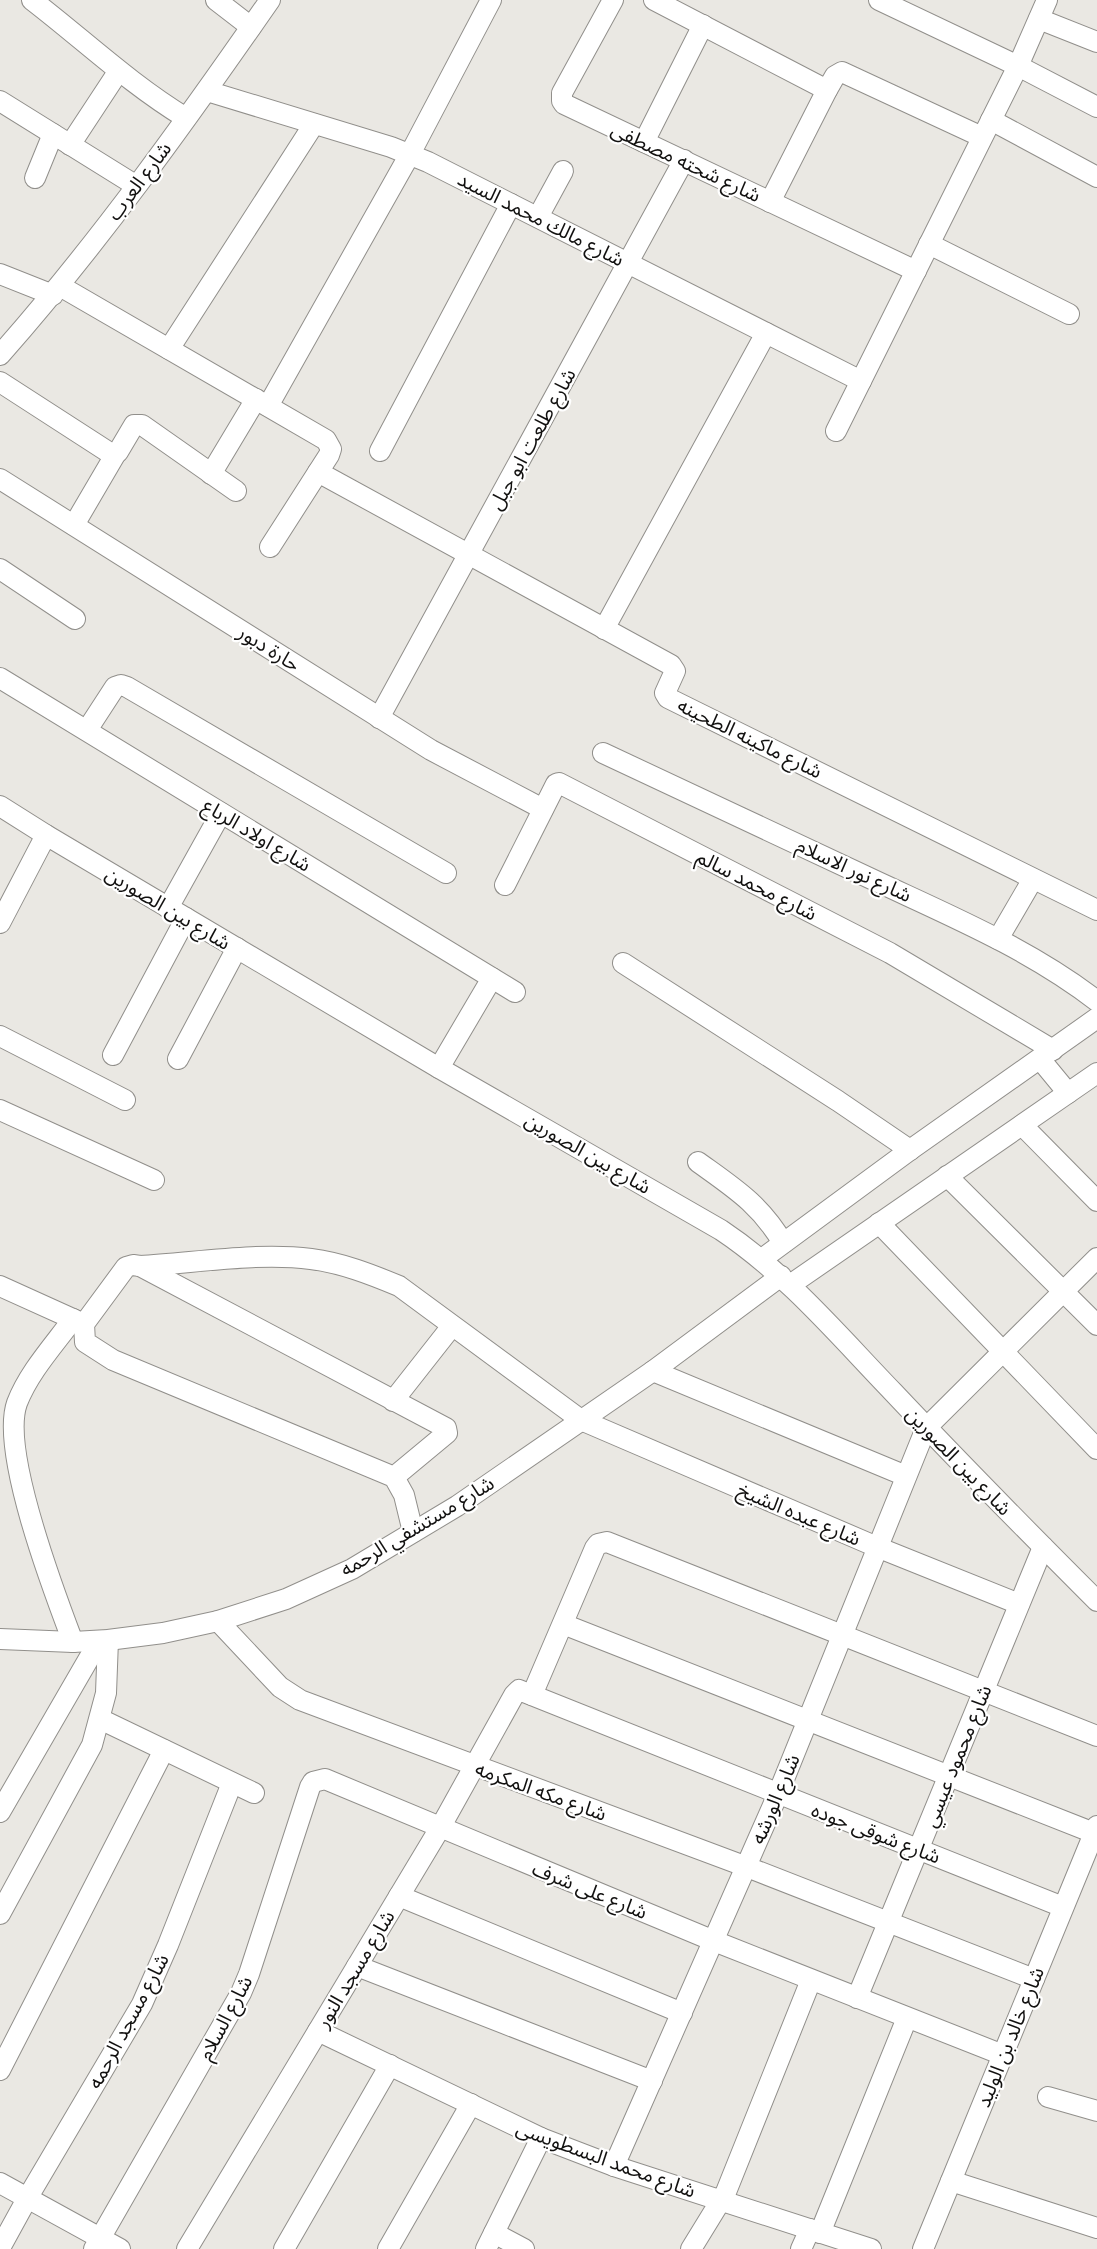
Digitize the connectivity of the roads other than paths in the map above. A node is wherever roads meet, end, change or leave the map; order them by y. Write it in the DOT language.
graph roads {
  1 [pos="216,0"];
  2 [pos="270,0"];
  3 [pos="490,0"];
  4 [pos="613,0"];
  5 [pos="654,0"];
  6 [pos="879,0"];
  7 [pos="43,3"];
  8 [pos="1042,6"];
  9 [pos="703,26"];
  10 [pos="251,27"];
  11 [pos="1097,42"];
  12 [pos="1018,66"];
  13 [pos="118,72"];
  14 [pos="827,90"];
  15 [pos="207,91"];
  16 [pos="0,101"];
  17 [pos="1097,107"];
  18 [pos="186,118"];
  19 [pos="314,124"];
  20 [pos="986,129"];
  21 [pos="53,134"];
  22 [pos="644,142"];
  23 [pos="70,145"];
  24 [pos="410,154"];
  25 [pos="684,160"];
  26 [pos="563,171"];
  27 [pos="1097,177"];
  28 [pos="35,178"];
  29 [pos="135,186"];
  30 [pos="770,202"];
  31 [pos="512,204"];
  32 [pos="538,218"];
  33 [pos="929,244"];
  34 [pos="627,263"];
  35 [pos="916,271"];
  36 [pos="0,274"];
  37 [pos="56,291"];
  38 [pos="1069,314"];
  39 [pos="766,333"];
  40 [pos="169,349"];
  41 [pos="0,355"];
  42 [pos="861,381"];
  43 [pos="0,382"];
  44 [pos="262,402"];
  45 [pos="836,431"];
  46 [pos="380,451"];
  47 [pos="115,455"];
  48 [pos="318,472"];
  49 [pos="211,474"];
  50 [pos="0,479"];
  51 [pos="236,491"];
  52 [pos="74,525"];
  53 [pos="270,547"];
  54 [pos="469,554"];
  55 [pos="0,569"];
  56 [pos="75,619"];
  57 [pos="604,629"];
  58 [pos="0,678"];
  59 [pos="379,718"];
  60 [pos="87,730"];
  61 [pos="603,753"];
  62 [pos="0,806"];
  63 [pos="543,809"];
  64 [pos="221,813"];
  65 [pos="46,836"];
  66 [pos="447,873"];
  67 [pos="1033,879"];
  68 [pos="505,885"];
  69 [pos="168,908"];
  70 [pos="1097,910"];
  71 [pos="186,918"];
  72 [pos="0,923"];
  73 [pos="998,939"];
  74 [pos="237,948"];
  75 [pos="623,963"];
  76 [pos="492,978"];
  77 [pos="515,992"];
  78 [pos="1097,1001"];
  79 [pos="1097,1018"];
  80 [pos="0,1036"];
  81 [pos="113,1055"];
  82 [pos="1047,1055"];
  83 [pos="178,1059"];
  84 [pos="439,1068"];
  85 [pos="1096,1075"];
  86 [pos="1068,1094"];
  87 [pos="125,1100"];
  88 [pos="0,1110"];
  89 [pos="1022,1125"];
  90 [pos="910,1150"];
  91 [pos="698,1162"];
  92 [pos="947,1176"];
  93 [pos="154,1180"];
  94 [pos="1097,1201"];
  95 [pos="879,1223"];
  96 [pos="783,1243"];
  97 [pos="1097,1258"];
  98 [pos="762,1259"];
  99 [pos="140,1266"];
  100 [pos="785,1280"];
  101 [pos="0,1286"];
  102 [pos="1063,1292"];
  103 [pos="79,1321"];
  104 [pos="1097,1325"];
  105 [pos="452,1326"];
  106 [pos="1003,1352"];
  107 [pos="653,1371"];
  108 [pos="393,1401"];
  109 [pos="581,1420"];
  110 [pos="927,1428"];
  111 [pos="1097,1449"];
  112 [pos="906,1476"];
  113 [pos="394,1477"];
  114 [pos="413,1532"];
  115 [pos="877,1547"];
  116 [pos="1042,1547"];
  117 [pos="1097,1601"];
  118 [pos="1019,1604"];
  119 [pos="218,1621"];
  120 [pos="563,1624"];
  121 [pos="842,1635"];
  122 [pos="1,1640"];
  123 [pos="104,1641"];
  124 [pos="73,1642"];
  125 [pos="984,1691"];
  126 [pos="527,1693"];
  127 [pos="100,1719"];
  128 [pos="808,1720"];
  129 [pos="1097,1736"];
  130 [pos="164,1750"];
  131 [pos="474,1766"];
  132 [pos="949,1776"];
  133 [pos="325,1779"];
  134 [pos="232,1783"];
  135 [pos="254,1793"];
  136 [pos="778,1794"];
  137 [pos="0,1812"];
  138 [pos="440,1828"];
  139 [pos="1096,1829"];
  140 [pos="919,1849"];
  141 [pos="747,1867"];
  142 [pos="399,1896"];
  143 [pos="1064,1907"];
  144 [pos="0,1914"];
  145 [pos="888,1922"];
  146 [pos="714,1941"];
  147 [pos="357,1966"];
  148 [pos="1034,1979"];
  149 [pos="811,1980"];
  150 [pos="857,1998"];
  151 [pos="682,2013"];
  152 [pos="907,2018"];
  153 [pos="318,2031"];
  154 [pos="1003,2055"];
  155 [pos="390,2066"];
  156 [pos="0,2070"];
  157 [pos="652,2081"];
  158 [pos="1048,2097"];
  159 [pos="471,2104"];
  160 [pos="1097,2111"];
  161 [pos="541,2138"];
  162 [pos="614,2166"];
  163 [pos="951,2181"];
  164 [pos="0,2183"];
  165 [pos="27,2197"];
  166 [pos="722,2201"];
  167 [pos="1097,2228"];
  168 [pos="815,2231"];
  169 [pos="490,2241"];
  170 [pos="98,2243"];
  171 [pos="0,2248"];
  172 [pos="120,2249"];
  173 [pos="187,2249"];
  174 [pos="284,2249"];
  175 [pos="388,2249"];
  176 [pos="524,2249"];
  177 [pos="691,2249"];
  178 [pos="801,2249"];
  179 [pos="871,2249"];
  180 [pos="923,2249"];
  1 -- 10 [label="street"];
  2 -- 10 [label="street, شارع العرب"];
  3 -- 24 [label="street"];
  4 -- 22 [label="street, شارع شحته مصطفى"];
  5 -- 9 [label="street"];
  6 -- 12 [label="street"];
  7 -- 13 [label="street"];
  8 -- 11 [label="street"];
  8 -- 12 [label="street"];
  9 -- 14 [label="street"];
  9 -- 22 [label="street"];
  10 -- 15 [label="street, شارع العرب"];
  12 -- 17 [label="street"];
  12 -- 20 [label="street"];
  13 -- 18 [label="street"];
  13 -- 23 [label="street"];
  14 -- 20 [label="street"];
  14 -- 30 [label="street"];
  15 -- 18 [label="street, شارع العرب"];
  15 -- 19 [label="street, شارع مالك محمد السيد"];
  16 -- 21 [label="street"];
  18 -- 29 [label="street, شارع العرب"];
  19 -- 24 [label="street, شارع مالك محمد السيد"];
  19 -- 40 [label="street"];
  20 -- 27 [label="street"];
  20 -- 33 [label="street"];
  21 -- 23 [label="street"];
  21 -- 28 [label="street"];
  22 -- 25 [label="street, شارع شحته مصطفى"];
  23 -- 29 [label="street"];
  24 -- 31 [label="street, شارع مالك محمد السيد"];
  24 -- 44 [label="street"];
  25 -- 30 [label="street, شارع شحته مصطفى"];
  25 -- 34 [label="street, شارع طلعت ابو جبل"];
  26 -- 32 [label="street"];
  29 -- 37 [label="street, شارع العرب"];
  30 -- 35 [label="street, شارع شحته مصطفى"];
  31 -- 32 [label="street, شارع مالك محمد السيد"];
  31 -- 46 [label="street"];
  32 -- 34 [label="street, شارع مالك محمد السيد"];
  33 -- 35 [label="street"];
  33 -- 38 [label="street"];
  34 -- 39 [label="street, شارع مالك محمد السيد"];
  34 -- 54 [label="street, شارع طلعت ابو جبل"];
  35 -- 42 [label="street"];
  36 -- 37 [label="street"];
  37 -- 40 [label="street"];
  37 -- 41 [label="street, شارع العرب"];
  39 -- 42 [label="street, شارع مالك محمد السيد"];
  39 -- 57 [label="street"];
  40 -- 44 [label="street"];
  42 -- 45 [label="street"];
  43 -- 47 [label="street"];
  44 -- 48 [label="street"];
  44 -- 49 [label="street"];
  47 -- 49 [label="street"];
  47 -- 52 [label="street"];
  48 -- 53 [label="street"];
  48 -- 54 [label="street, شارع ماكينه الطحينه"];
  49 -- 51 [label="street"];
  50 -- 52 [label="street, حارة دبور"];
  52 -- 59 [label="street, حارة دبور"];
  54 -- 57 [label="street, شارع ماكينه الطحينه"];
  54 -- 59 [label="street, شارع طلعت ابو جبل"];
  55 -- 56 [label="street"];
  57 -- 67 [label="street, شارع ماكينه الطحينه"];
  58 -- 60 [label="street, شارع اولاد الرباع"];
  59 -- 63 [label="street, حارة دبور"];
  60 -- 64 [label="street, شارع اولاد الرباع"];
  60 -- 66 [label="street"];
  61 -- 73 [label="street, شارع نور الاسلام"];
  62 -- 65 [label="street, شارع بين الصورين"];
  63 -- 68 [label="street, شارع محمد سالم"];
  63 -- 82 [label="street, شارع محمد سالم"];
  64 -- 69 [label="street"];
  64 -- 76 [label="street, شارع اولاد الرباع"];
  65 -- 69 [label="street, شارع بين الصورين"];
  65 -- 72 [label="street"];
  67 -- 70 [label="street, شارع ماكينه الطحينه"];
  67 -- 73 [label="street"];
  69 -- 71 [label="street, شارع بين الصورين"];
  71 -- 74 [label="street, شارع بين الصورين"];
  71 -- 81 [label="street"];
  73 -- 78 [label="street, شارع نور الاسلام"];
  74 -- 83 [label="street"];
  74 -- 84 [label="street, شارع بين الصورين"];
  75 -- 90 [label="street"];
  76 -- 77 [label="street, شارع اولاد الرباع"];
  76 -- 84 [label="street"];
  79 -- 82 [label="street"];
  80 -- 87 [label="street"];
  82 -- 86 [label="street"];
  82 -- 90 [label="street"];
  84 -- 98 [label="street, شارع بين الصورين"];
  85 -- 86 [label="street, شارع مستشفي الرحمه"];
  86 -- 89 [label="street, شارع مستشفي الرحمه"];
  88 -- 93 [label="street"];
  89 -- 92 [label="street, شارع مستشفي الرحمه"];
  89 -- 94 [label="street"];
  90 -- 96 [label="street"];
  91 -- 96 [label="street"];
  92 -- 95 [label="street, شارع مستشفي الرحمه"];
  92 -- 102 [label="street"];
  95 -- 100 [label="street, شارع مستشفي الرحمه"];
  95 -- 106 [label="street"];
  96 -- 98 [label="street"];
  97 -- 102 [label="street"];
  98 -- 100 [label="street, شارع بين الصورين"];
  99 -- 103 [label="street"];
  99 -- 105 [label="street, شارع عبده الشيخ"];
  99 -- 108 [label="street"];
  100 -- 107 [label="street, شارع مستشفي الرحمه"];
  100 -- 110 [label="street, شارع بين الصورين"];
  101 -- 103 [label="street"];
  102 -- 104 [label="street"];
  102 -- 106 [label="street"];
  103 -- 113 [label="street"];
  103 -- 124 [label="street"];
  105 -- 108 [label="street"];
  105 -- 109 [label="street, شارع عبده الشيخ"];
  106 -- 110 [label="street"];
  106 -- 111 [label="street"];
  107 -- 109 [label="street, شارع مستشفي الرحمه"];
  107 -- 112 [label="street"];
  108 -- 113 [label="street"];
  109 -- 114 [label="street, شارع مستشفي الرحمه"];
  109 -- 115 [label="street, شارع عبده الشيخ"];
  110 -- 112 [label="street, شارع الورشه"];
  110 -- 116 [label="street, شارع بين الصورين"];
  112 -- 115 [label="street, شارع الورشه"];
  113 -- 114 [label="street"];
  114 -- 119 [label="street, شارع مستشفي الرحمه"];
  115 -- 118 [label="street, شارع عبده الشيخ"];
  115 -- 121 [label="street, شارع الورشه"];
  116 -- 117 [label="street, شارع بين الصورين"];
  116 -- 118 [label="street, شارع محمود عيسي"];
  118 -- 125 [label="street, شارع محمود عيسي"];
  119 -- 123 [label="street, شارع مستشفي الرحمه"];
  119 -- 131 [label="street, شارع مكه المكرمه"];
  120 -- 121 [label="street"];
  120 -- 126 [label="street"];
  120 -- 128 [label="street"];
  121 -- 125 [label="street"];
  121 -- 128 [label="street, شارع الورشه"];
  122 -- 124 [label="street, شارع مستشفي الرحمه"];
  123 -- 124 [label="street, شارع مستشفي الرحمه"];
  123 -- 127 [label="street"];
  123 -- 137 [label="street"];
  125 -- 129 [label="street"];
  125 -- 132 [label="street, شارع محمود عيسي"];
  126 -- 131 [label="street, شارع مسجد النور"];
  126 -- 136 [label="street, شارع شوقى جوده"];
  127 -- 130 [label="street"];
  127 -- 144 [label="street"];
  128 -- 132 [label="street"];
  128 -- 136 [label="street, شارع الورشه"];
  130 -- 134 [label="street"];
  130 -- 156 [label="street"];
  131 -- 138 [label="street, شارع مسجد النور"];
  131 -- 141 [label="street, شارع مكه المكرمه"];
  132 -- 139 [label="street"];
  132 -- 140 [label="street, شارع محمود عيسي"];
  133 -- 138 [label="street, شارع على شرف"];
  133 -- 170 [label="street, شارع السلام"];
  134 -- 135 [label="street"];
  134 -- 165 [label="street, شارع مسجد الرحمه"];
  136 -- 140 [label="street, شارع شوقى جوده"];
  136 -- 141 [label="street, شارع الورشه"];
  138 -- 142 [label="street, شارع مسجد النور"];
  138 -- 146 [label="street, شارع على شرف"];
  139 -- 143 [label="street, شارع خالد بن الوليد"];
  140 -- 143 [label="street, شارع شوقى جوده"];
  140 -- 145 [label="street, شارع محمود عيسي"];
  141 -- 145 [label="street, شارع مكه المكرمه"];
  141 -- 146 [label="street, شارع الورشه"];
  142 -- 147 [label="street, شارع مسجد النور"];
  142 -- 151 [label="street"];
  143 -- 148 [label="street, شارع خالد بن الوليد"];
  145 -- 148 [label="street, شارع مكه المكرمه"];
  145 -- 150 [label="street, شارع محمود عيسي"];
  146 -- 149 [label="street, شارع على شرف"];
  146 -- 151 [label="street, شارع الورشه"];
  147 -- 153 [label="street, شارع مسجد النور"];
  147 -- 157 [label="street"];
  148 -- 154 [label="street, شارع خالد بن الوليد"];
  149 -- 150 [label="street, شارع على شرف"];
  149 -- 166 [label="street"];
  150 -- 152 [label="street, شارع على شرف"];
  151 -- 157 [label="street, شارع الورشه"];
  152 -- 154 [label="street, شارع على شرف"];
  152 -- 168 [label="street"];
  153 -- 155 [label="street, شارع محمد البسطويسى"];
  153 -- 173 [label="street, شارع مسجد النور"];
  154 -- 163 [label="street, شارع خالد بن الوليد"];
  155 -- 159 [label="street, شارع محمد البسطويسى"];
  155 -- 174 [label="street"];
  157 -- 162 [label="street, شارع الورشه"];
  158 -- 160 [label="street"];
  159 -- 161 [label="street, شارع محمد البسطويسى"];
  159 -- 175 [label="street"];
  161 -- 162 [label="street, شارع محمد البسطويسى"];
  161 -- 169 [label="street"];
  162 -- 166 [label="street, شارع محمد البسطويسى"];
  163 -- 167 [label="street"];
  163 -- 180 [label="street, شارع خالد بن الوليد"];
  164 -- 165 [label="street"];
  165 -- 170 [label="street"];
  165 -- 171 [label="street, شارع مسجد الرحمه"];
  166 -- 168 [label="street, شارع محمد البسطويسى"];
  166 -- 177 [label="street"];
  168 -- 178 [label="street"];
  168 -- 179 [label="street, شارع محمد البسطويسى"];
  169 -- 176 [label="street"];
  170 -- 172 [label="street"];
}
